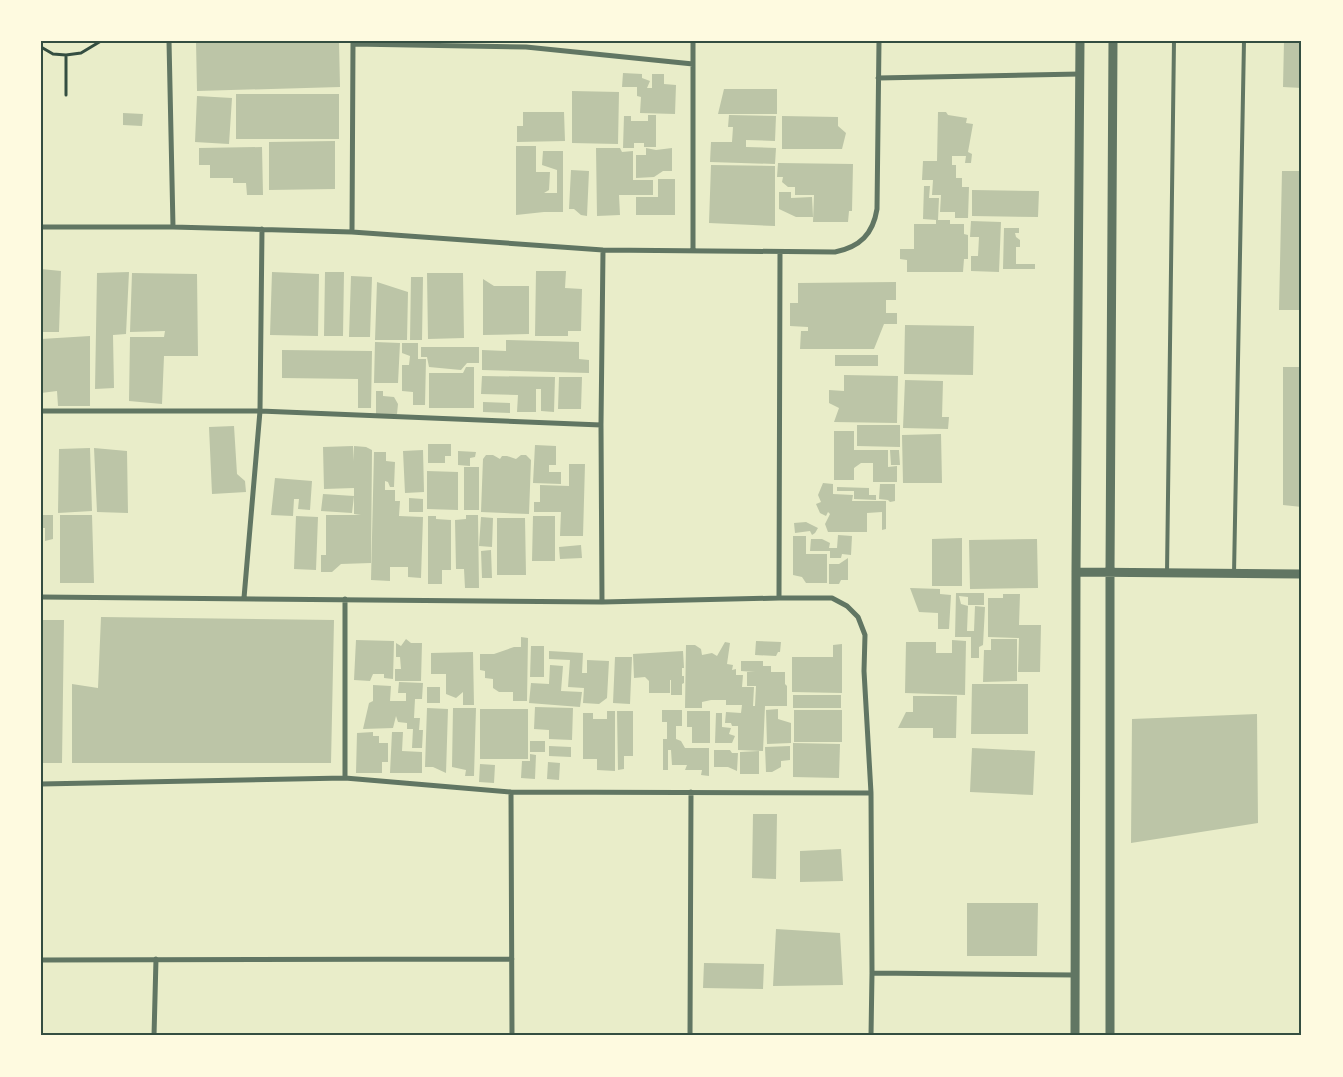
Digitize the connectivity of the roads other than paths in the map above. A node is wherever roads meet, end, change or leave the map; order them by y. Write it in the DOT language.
graph roads {
  1 [pos="169,41"];
  2 [pos="693,41"];
  3 [pos="879,41"];
  4 [pos="1080,41"];
  5 [pos="1113,41"];
  6 [pos="1174,41"];
  7 [pos="1244,41"];
  8 [pos="353,43"];
  9 [pos="526,44"];
  10 [pos="693,64"];
  11 [pos="1080,74"];
  12 [pos="878,78"];
  13 [pos="41,227"];
  14 [pos="173,227"];
  15 [pos="262,229"];
  16 [pos="352,232"];
  17 [pos="603,250"];
  18 [pos="694,251"];
  19 [pos="780,252"];
  20 [pos="41,411"];
  21 [pos="260,412"];
  22 [pos="601,425"];
  23 [pos="1076,572"];
  24 [pos="1110,573"];
  25 [pos="1167,573"];
  26 [pos="1234,574"];
  27 [pos="1302,574"];
  28 [pos="41,597"];
  29 [pos="244,598"];
  30 [pos="779,598"];
  31 [pos="345,599"];
  32 [pos="602,602"];
  33 [pos="345,778"];
  34 [pos="41,784"];
  35 [pos="510,792"];
  36 [pos="691,792"];
  37 [pos="870,793"];
  38 [pos="156,959"];
  39 [pos="512,959"];
  40 [pos="41,960"];
  41 [pos="872,972"];
  42 [pos="1075,974"];
  43 [pos="154,1036"];
  44 [pos="512,1036"];
  45 [pos="690,1036"];
  46 [pos="871,1036"];
  47 [pos="1075,1036"];
  48 [pos="1110,1036"];
  1 -- 14 [label="street"];
  2 -- 10 [label="street"];
  3 -- 12 [label="street"];
  4 -- 11 [label="street"];
  5 -- 24 [label="street"];
  6 -- 25 [label="lane"];
  7 -- 26 [label="lane"];
  8 -- 9 [label="street"];
  8 -- 16 [label="street"];
  9 -- 10 [label="street"];
  10 -- 18 [label="street"];
  11 -- 12 [label="street"];
  11 -- 23 [label="street"];
  12 -- 19 [label="street"];
  13 -- 14 [label="street"];
  14 -- 15 [label="street"];
  15 -- 16 [label="street"];
  15 -- 21 [label="street"];
  16 -- 17 [label="street"];
  17 -- 18 [label="street"];
  17 -- 22 [label="street"];
  18 -- 19 [label="street"];
  19 -- 30 [label="street"];
  20 -- 21 [label="street"];
  21 -- 22 [label="street"];
  21 -- 29 [label="street"];
  22 -- 32 [label="street"];
  23 -- 24 [label="street"];
  23 -- 42 [label="street"];
  24 -- 25 [label="street"];
  24 -- 48 [label="street"];
  25 -- 26 [label="street"];
  26 -- 27 [label="street"];
  28 -- 29 [label="street"];
  29 -- 31 [label="street"];
  30 -- 32 [label="street"];
  30 -- 37 [label="street"];
  31 -- 32 [label="street"];
  31 -- 33 [label="street"];
  33 -- 34 [label="street"];
  33 -- 35 [label="street"];
  35 -- 36 [label="street"];
  35 -- 39 [label="street"];
  36 -- 37 [label="street"];
  36 -- 45 [label="street"];
  37 -- 41 [label="street"];
  38 -- 39 [label="street"];
  38 -- 40 [label="street"];
  38 -- 43 [label="street"];
  39 -- 44 [label="street"];
  41 -- 42 [label="street"];
  41 -- 46 [label="street"];
  42 -- 47 [label="street"];
}
